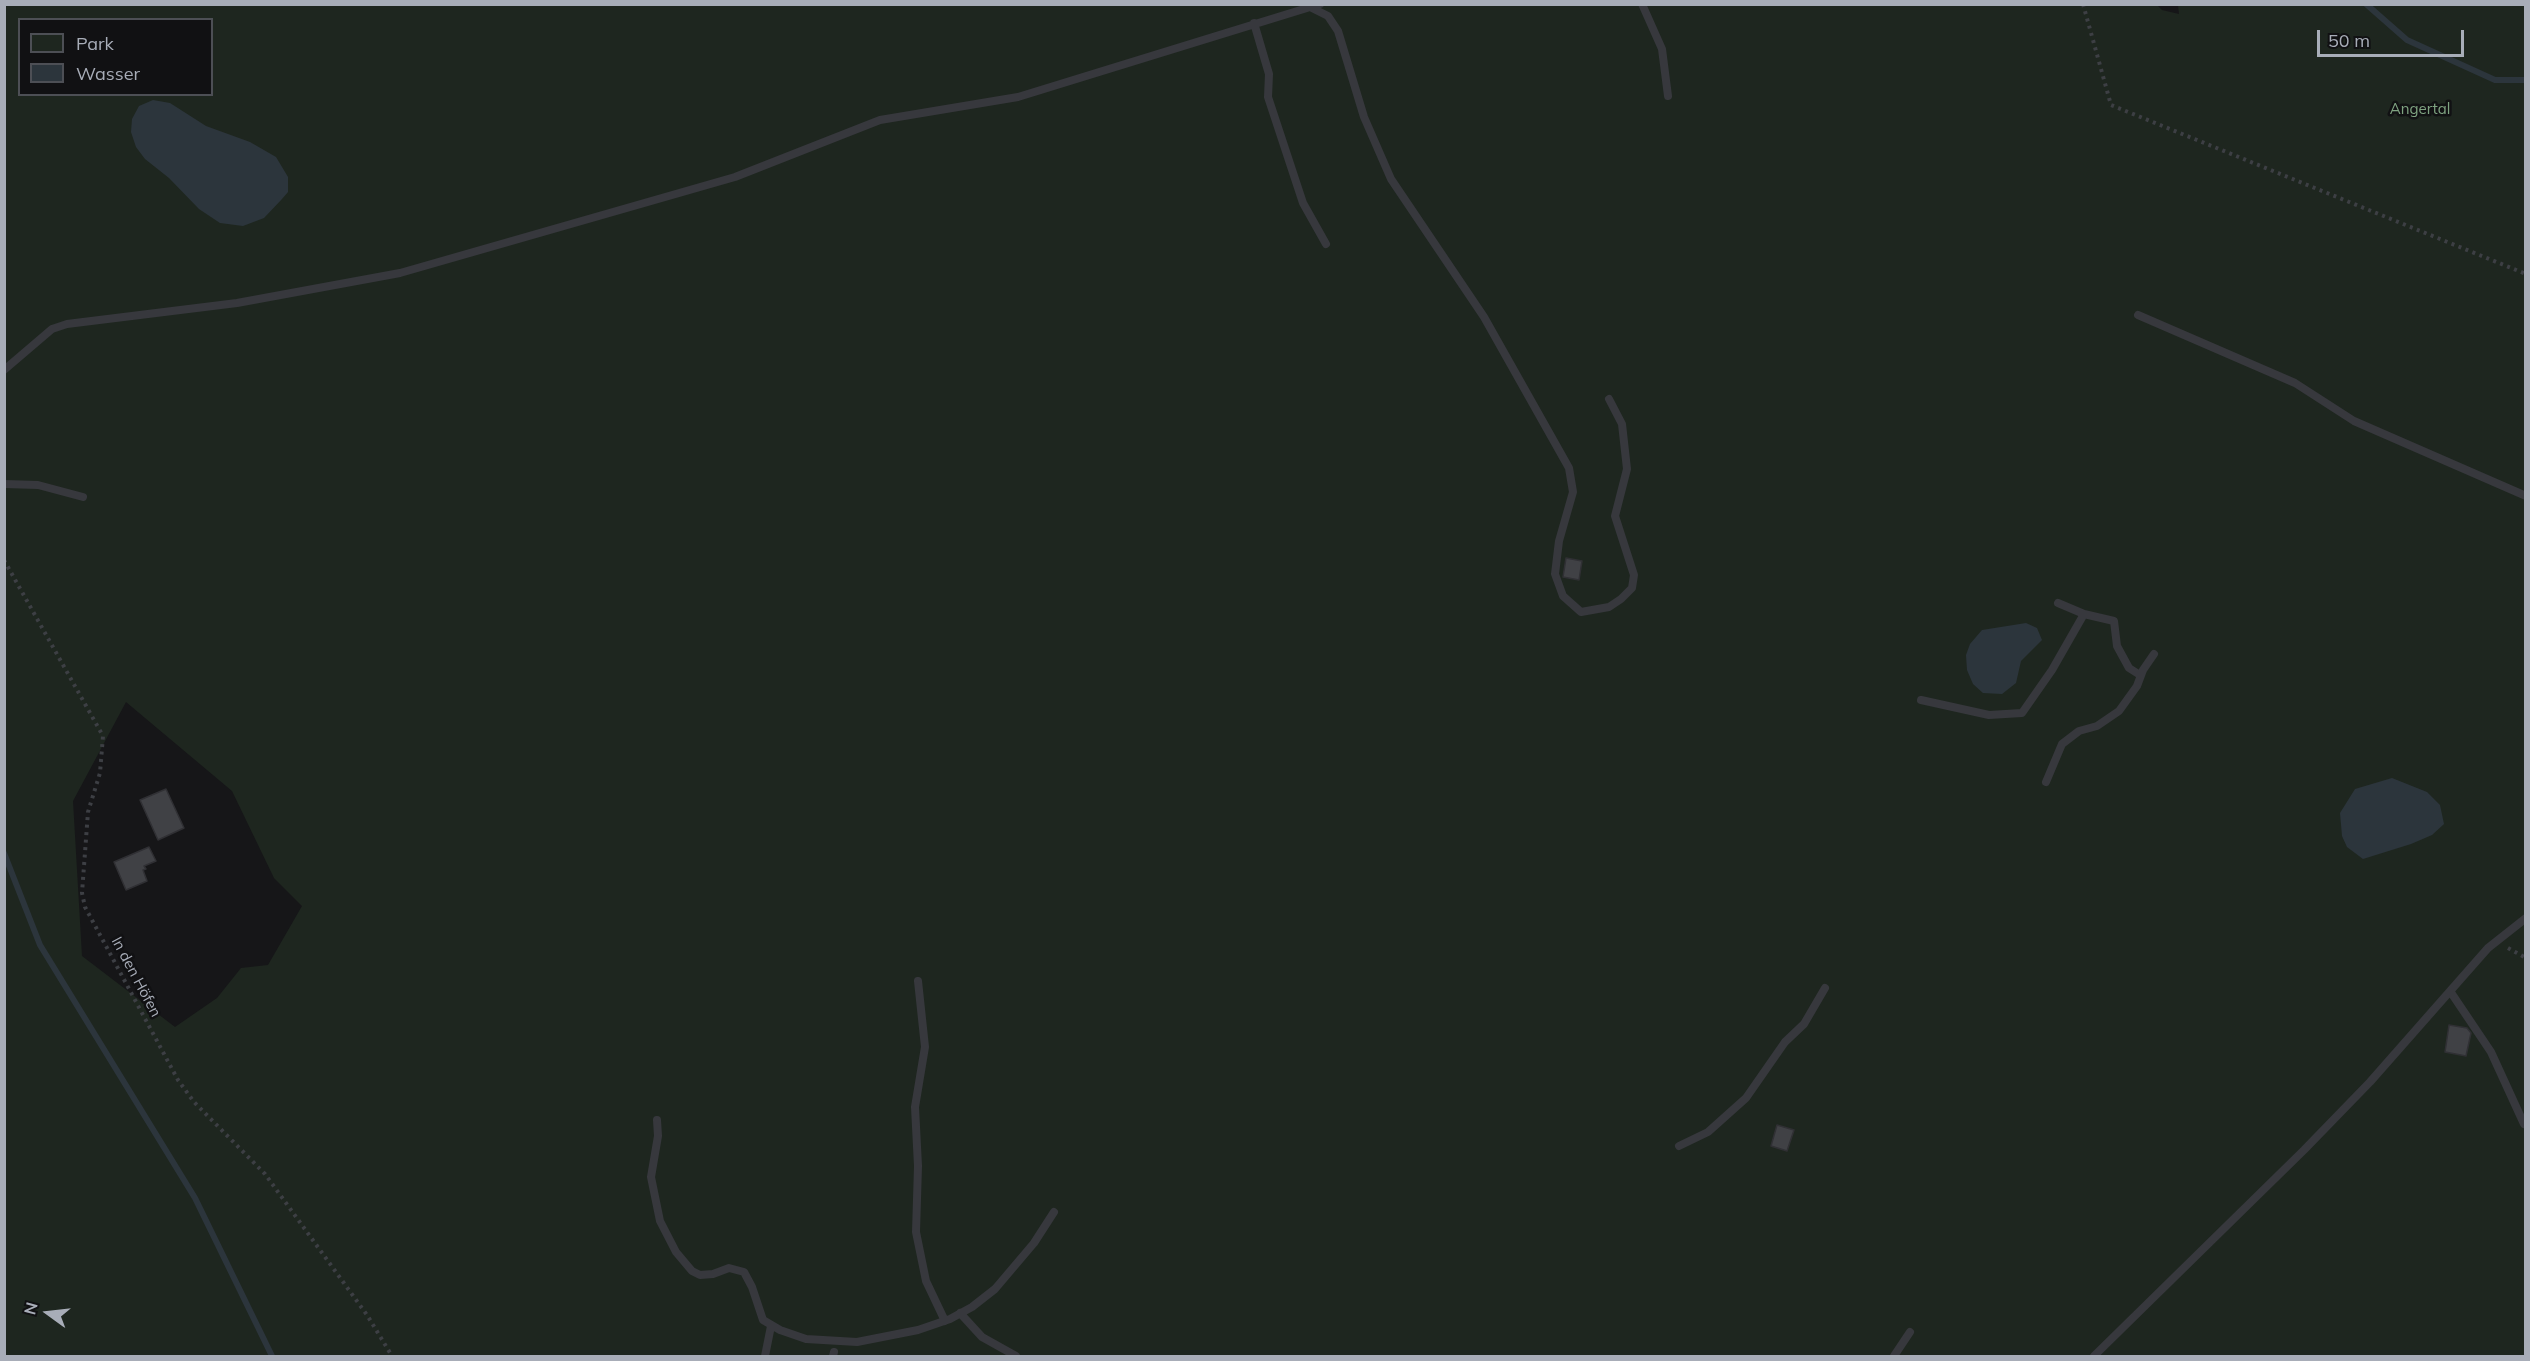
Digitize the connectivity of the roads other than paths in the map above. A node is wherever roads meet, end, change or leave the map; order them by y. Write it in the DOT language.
graph roads {
  1 [pos="1642,4"];
  2 [pos="1316,6"];
  3 [pos="1254,23"];
  4 [pos="1668,96"];
  5 [pos="1326,244"];
  6 [pos="2138,315"];
  7 [pos="4,370"];
  8 [pos="1609,399"];
  9 [pos="4,484"];
  10 [pos="83,496"];
  11 [pos="2526,496"];
  12 [pos="2058,603"];
  13 [pos="2084,614"];
  14 [pos="2154,654"];
  15 [pos="2140,675"];
  16 [pos="1921,700"];
  17 [pos="2046,782"];
  18 [pos="2526,918"];
  19 [pos="918,981"];
  20 [pos="1825,988"];
  21 [pos="2450,991"];
  22 [pos="657,1120"];
  23 [pos="2524,1124"];
  24 [pos="1679,1146"];
  25 [pos="1054,1212"];
  26 [pos="960,1313"];
  27 [pos="945,1321"];
  28 [pos="771,1326"];
  29 [pos="1910,1332"];
  30 [pos="765,1356"];
  31 [pos="1016,1356"];
  32 [pos="1894,1356"];
  33 [pos="2094,1356"];
  1 -- 4 [label="lane"];
  2 -- 3 [label="lane"];
  2 -- 8 [label="lane"];
  3 -- 5 [label="lane"];
  3 -- 7 [label="lane"];
  6 -- 11 [label="lane"];
  9 -- 10 [label="lane"];
  12 -- 13 [label="lane"];
  13 -- 15 [label="lane"];
  13 -- 16 [label="lane"];
  14 -- 15 [label="lane"];
  15 -- 17 [label="lane"];
  18 -- 21 [label="lane"];
  19 -- 27 [label="lane"];
  20 -- 24 [label="lane"];
  21 -- 23 [label="lane"];
  21 -- 33 [label="lane"];
  22 -- 28 [label="lane"];
  25 -- 26 [label="lane"];
  26 -- 27 [label="lane"];
  26 -- 31 [label="lane"];
  27 -- 28 [label="lane"];
  28 -- 30 [label="lane"];
  29 -- 32 [label="lane"];
}
